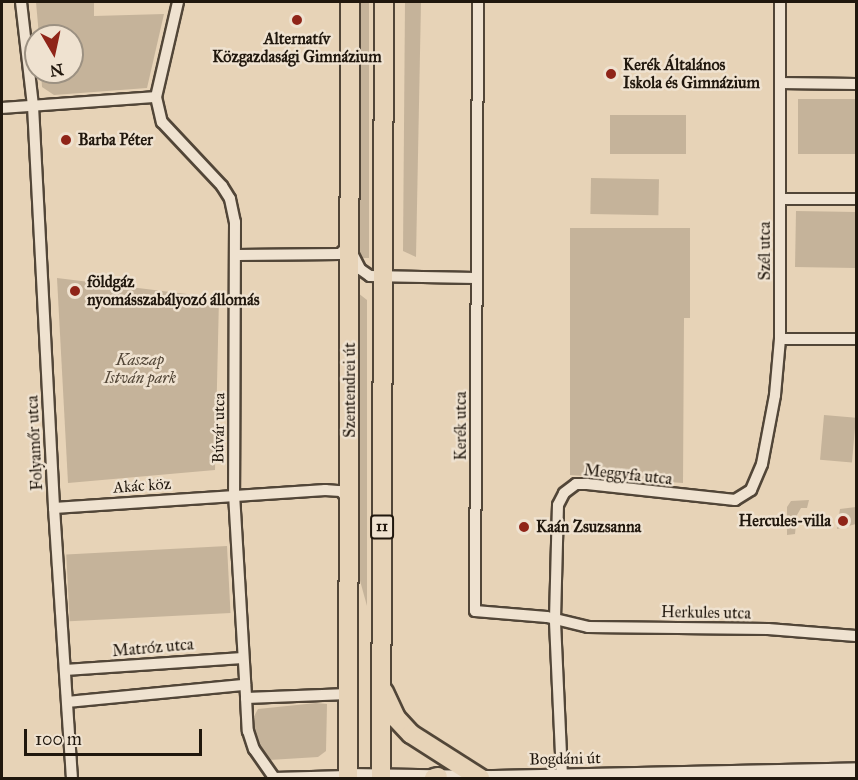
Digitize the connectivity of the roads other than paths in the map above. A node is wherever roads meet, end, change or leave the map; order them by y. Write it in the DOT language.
graph roads {
  1 [pos="21,2"];
  2 [pos="178,2"];
  3 [pos="350,2"];
  4 [pos="384,2"];
  5 [pos="478,2"];
  6 [pos="780,2"];
  7 [pos="780,83"];
  8 [pos="856,84"];
  9 [pos="156,97"];
  10 [pos="33,106"];
  11 [pos="2,108"];
  12 [pos="780,199"];
  13 [pos="856,199"];
  14 [pos="350,243"];
  15 [pos="237,255"];
  16 [pos="382,277"];
  17 [pos="475,278"];
  18 [pos="780,339"];
  19 [pos="856,339"];
  20 [pos="234,494"];
  21 [pos="746,495"];
  22 [pos="54,508"];
  23 [pos="350,508"];
  24 [pos="555,619"];
  25 [pos="856,636"];
  26 [pos="243,658"];
  27 [pos="65,670"];
  28 [pos="245,685"];
  29 [pos="382,687"];
  30 [pos="348,694"];
  31 [pos="246,698"];
  32 [pos="67,702"];
  33 [pos="856,770"];
  34 [pos="718,775"];
  35 [pos="562,776"];
  36 [pos="348,777"];
  37 [pos="381,777"];
  38 [pos="72,778"];
  39 [pos="274,778"];
  40 [pos="436,778"];
  41 [pos="480,778"];
  1 -- 10 [label="street, Folyamőr utca"];
  2 -- 9 [label="street"];
  3 -- 14 [label="main road, Szentendrei út / 11"];
  4 -- 16 [label="main road, Szentendrei út / 11"];
  5 -- 17 [label="street, Kerék utca"];
  6 -- 7 [label="street, Szél utca"];
  7 -- 8 [label="street"];
  7 -- 12 [label="street, Szél utca"];
  9 -- 10 [label="street"];
  9 -- 15 [label="street, Búvár utca"];
  10 -- 11 [label="street"];
  10 -- 22 [label="street, Folyamőr utca"];
  12 -- 13 [label="street"];
  12 -- 18 [label="street, Szél utca"];
  14 -- 15 [label="street"];
  14 -- 16 [label="street"];
  14 -- 23 [label="main road, Szentendrei út / 11"];
  15 -- 20 [label="street, Búvár utca"];
  16 -- 17 [label="street"];
  16 -- 29 [label="main road, Szentendrei út / 11"];
  17 -- 24 [label="street, Kerék utca"];
  18 -- 19 [label="street"];
  18 -- 21 [label="street, Szél utca"];
  20 -- 22 [label="street, Akác köz"];
  20 -- 23 [label="street, Akác köz"];
  20 -- 26 [label="street, Búvár utca"];
  21 -- 24 [label="street, Meggyfa utca"];
  22 -- 27 [label="street, Folyamőr utca"];
  23 -- 30 [label="main road, Szentendrei út / 11"];
  24 -- 25 [label="street, Herkules utca"];
  24 -- 35 [label="street"];
  26 -- 27 [label="street, Matróz utca"];
  26 -- 28 [label="street, Búvár utca"];
  27 -- 32 [label="street, Folyamőr utca"];
  28 -- 31 [label="street, Búvár utca"];
  28 -- 32 [label="street"];
  29 -- 37 [label="main road, Szentendrei út / 11"];
  29 -- 41 [label="main road"];
  30 -- 31 [label="street"];
  30 -- 36 [label="main road, Szentendrei út / 11"];
  31 -- 39 [label="street, Búvár utca"];
  32 -- 38 [label="street, Folyamőr utca"];
  33 -- 34 [label="street, Bogdáni út"];
  34 -- 35 [label="street, Bogdáni út"];
  35 -- 41 [label="street, Bogdáni út"];
  36 -- 37 [label="street, Bogdáni út"];
  36 -- 39 [label="street, Bogdáni út"];
  37 -- 40 [label="street, Bogdáni út"];
  40 -- 41 [label="street, Bogdáni út"];
}
